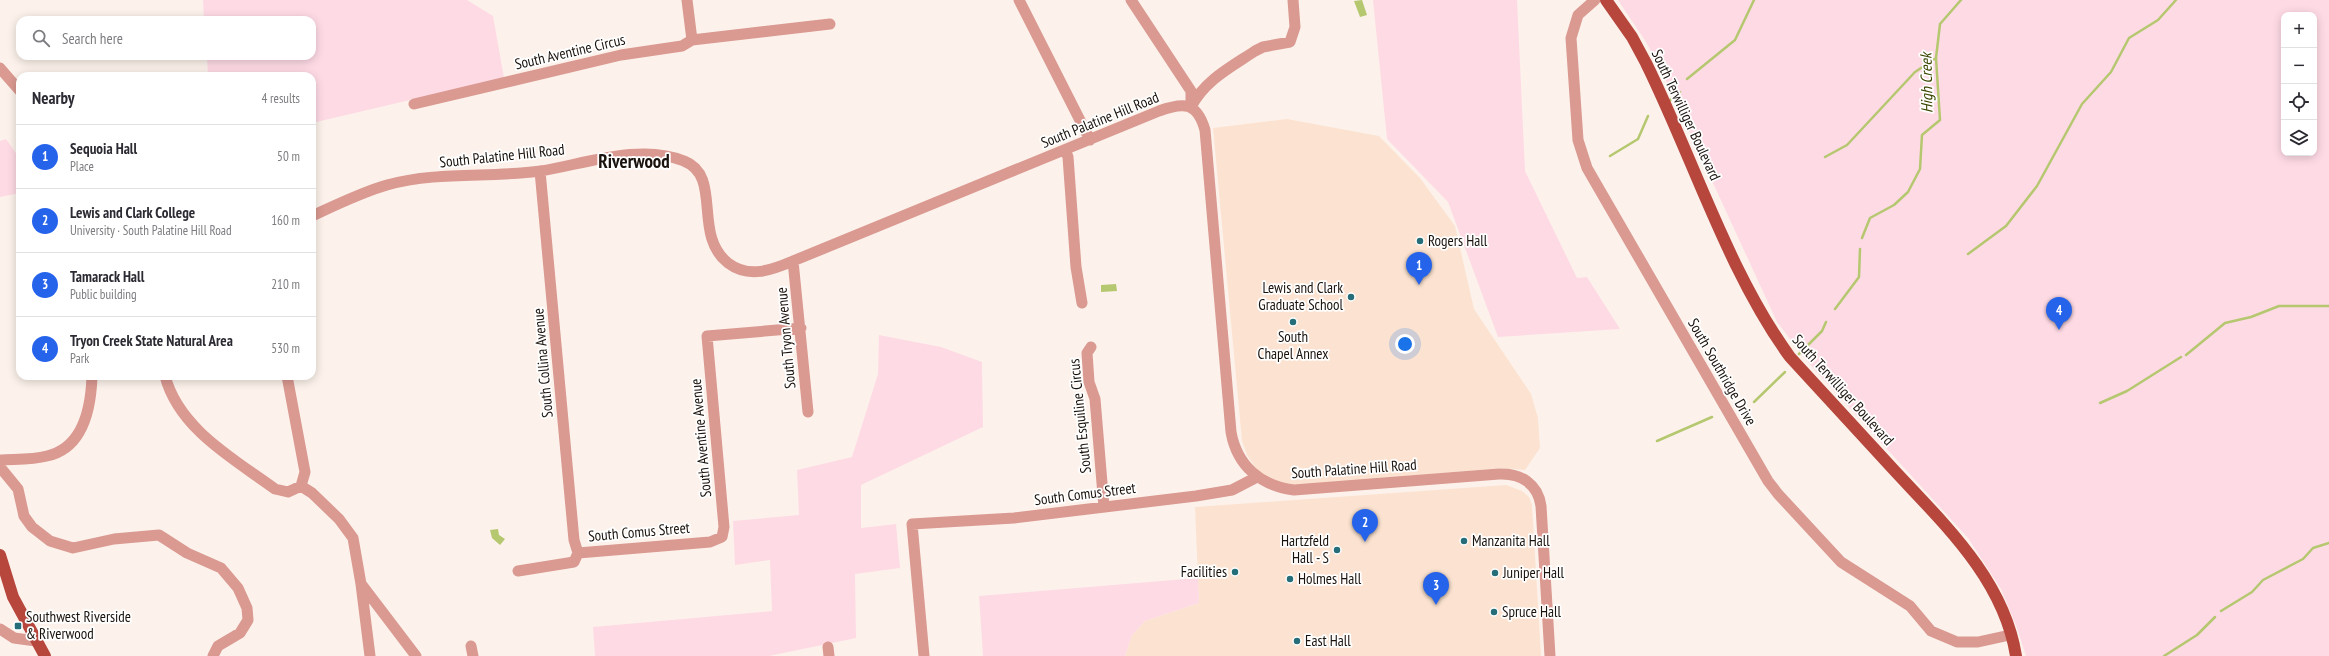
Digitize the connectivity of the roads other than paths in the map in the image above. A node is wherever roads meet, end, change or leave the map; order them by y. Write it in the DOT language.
graph roads {
  1 [pos="687,0"];
  2 [pos="1019,0"];
  3 [pos="1131,0"];
  4 [pos="1293,0"];
  5 [pos="1595,0"];
  6 [pos="1606,0"];
  7 [pos="830,24"];
  8 [pos="692,40"];
  9 [pos="0,68"];
  10 [pos="16,86"];
  11 [pos="414,104"];
  12 [pos="1191,107"];
  13 [pos="1090,140"];
  14 [pos="1065,150"];
  15 [pos="540,171"];
  16 [pos="316,214"];
  17 [pos="793,261"];
  18 [pos="1082,303"];
  19 [pos="801,328"];
  20 [pos="1092,347"];
  21 [pos="91,380"];
  22 [pos="166,380"];
  23 [pos="288,380"];
  24 [pos="808,412"];
  25 [pos="0,460"];
  26 [pos="0,467"];
  27 [pos="1257,477"];
  28 [pos="301,486"];
  29 [pos="1104,507"];
  30 [pos="722,537"];
  31 [pos="578,553"];
  32 [pos="0,555"];
  33 [pos="518,571"];
  34 [pos="361,584"];
  35 [pos="0,629"];
  36 [pos="2010,635"];
  37 [pos="36,641"];
  38 [pos="45,656"];
  39 [pos="213,656"];
  40 [pos="370,656"];
  41 [pos="416,656"];
  42 [pos="924,656"];
  43 [pos="1550,656"];
  44 [pos="2016,656"];
  1 -- 8 [label="street"];
  2 -- 13 [label="street"];
  3 -- 12 [label="street"];
  4 -- 12 [label="street"];
  5 -- 36 [label="street, South Southridge Drive"];
  6 -- 36 [label="main road, South Terwilliger Boulevard"];
  7 -- 8 [label="street, South Aventine Circus"];
  8 -- 11 [label="street, South Aventine Circus"];
  9 -- 10 [label="street"];
  12 -- 13 [label="street, South Palatine Hill Road"];
  12 -- 27 [label="street, South Palatine Hill Road"];
  13 -- 14 [label="street, South Palatine Hill Road"];
  14 -- 17 [label="street, South Palatine Hill Road"];
  14 -- 18 [label="street"];
  15 -- 16 [label="street, South Palatine Hill Road"];
  15 -- 17 [label="street, South Palatine Hill Road"];
  15 -- 31 [label="street, South Collina Avenue"];
  17 -- 19 [label="street, South Tryon Avenue"];
  19 -- 24 [label="street, South Tryon Avenue"];
  19 -- 30 [label="street, South Aventine Avenue"];
  20 -- 29 [label="street, South Esquiline Circus"];
  21 -- 25 [label="street"];
  22 -- 28 [label="street"];
  23 -- 28 [label="street"];
  26 -- 39 [label="street"];
  27 -- 29 [label="street, South Comus Street"];
  27 -- 43 [label="street, South Palatine Hill Road"];
  28 -- 34 [label="street"];
  29 -- 42 [label="street, South Comus Street"];
  30 -- 31 [label="street, South Comus Street"];
  31 -- 33 [label="street, South Comus Street"];
  32 -- 37 [label="main road"];
  34 -- 40 [label="street"];
  34 -- 41 [label="street"];
  35 -- 37 [label="street"];
  36 -- 44 [label="main road, South Terwilliger Boulevard"];
  37 -- 38 [label="main road"];
}
